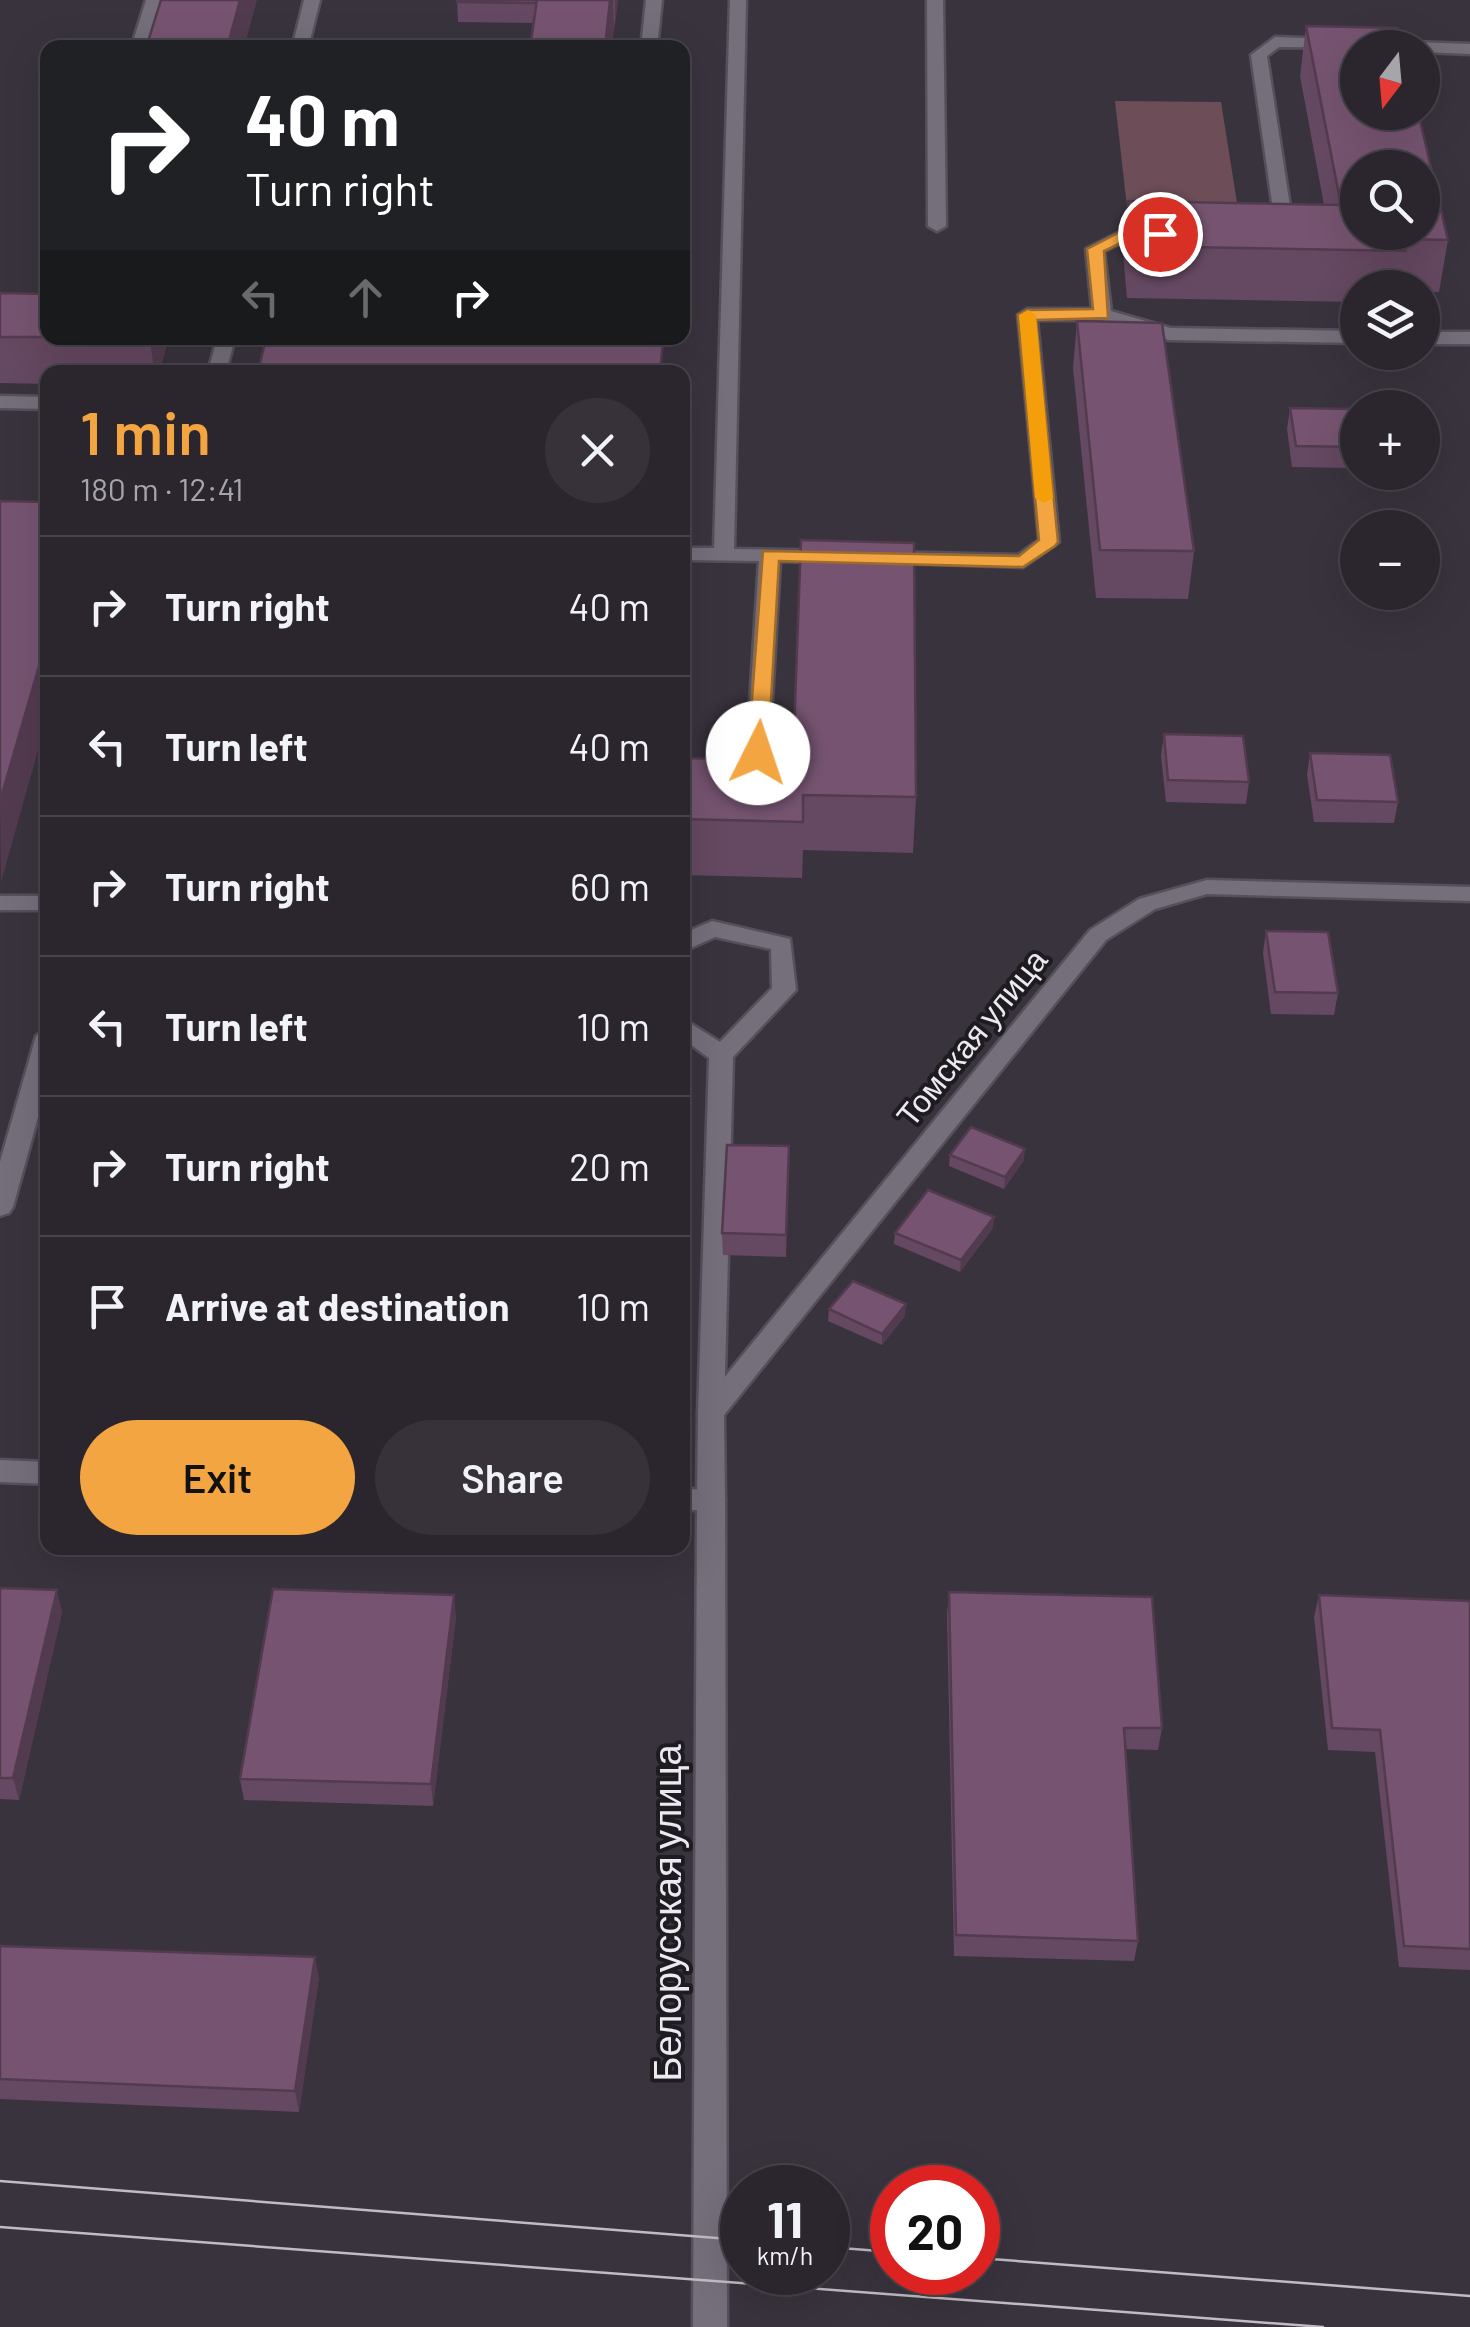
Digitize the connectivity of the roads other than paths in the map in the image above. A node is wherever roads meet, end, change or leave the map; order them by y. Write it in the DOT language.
graph roads {
  1 [pos="154,0"];
  2 [pos="312,0"];
  3 [pos="654,0"];
  4 [pos="738,0"];
  5 [pos="935,0"];
  6 [pos="142,40"];
  7 [pos="302,40"];
  8 [pos="650,40"];
  9 [pos="1470,49"];
  10 [pos="937,226"];
  11 [pos="1183,234"];
  12 [pos="1260,234"];
  13 [pos="1102,314"];
  14 [pos="1340,337"];
  15 [pos="1440,338"];
  16 [pos="1470,338"];
  17 [pos="0,402"];
  18 [pos="40,402"];
  19 [pos="690,554"];
  20 [pos="724,554"];
  21 [pos="770,555"];
  22 [pos="690,768"];
  23 [pos="1470,894"];
  24 [pos="0,903"];
  25 [pos="40,903"];
  26 [pos="690,940"];
  27 [pos="690,1032"];
  28 [pos="721,1055"];
  29 [pos="40,1065"];
  30 [pos="0,1208"];
  31 [pos="711,1412"];
  32 [pos="0,1471"];
  33 [pos="40,1473"];
  34 [pos="697,1500"];
  35 [pos="710,2327"];
  1 -- 6 [label="street"];
  2 -- 7 [label="street"];
  3 -- 8 [label="street"];
  4 -- 20 [label="street"];
  5 -- 10 [label="street"];
  9 -- 12 [label="street"];
  11 -- 13 [label="street"];
  13 -- 14 [label="street"];
  13 -- 21 [label="street"];
  15 -- 16 [label="street"];
  17 -- 18 [label="street"];
  19 -- 20 [label="street"];
  20 -- 21 [label="street"];
  21 -- 22 [label="street"];
  23 -- 31 [label="street, Томская улица"];
  24 -- 25 [label="street"];
  26 -- 28 [label="street"];
  27 -- 28 [label="street"];
  28 -- 31 [label="street"];
  29 -- 30 [label="street"];
  31 -- 34 [label="street"];
  32 -- 33 [label="street"];
  34 -- 35 [label="street, Белорусская улица"];
}
